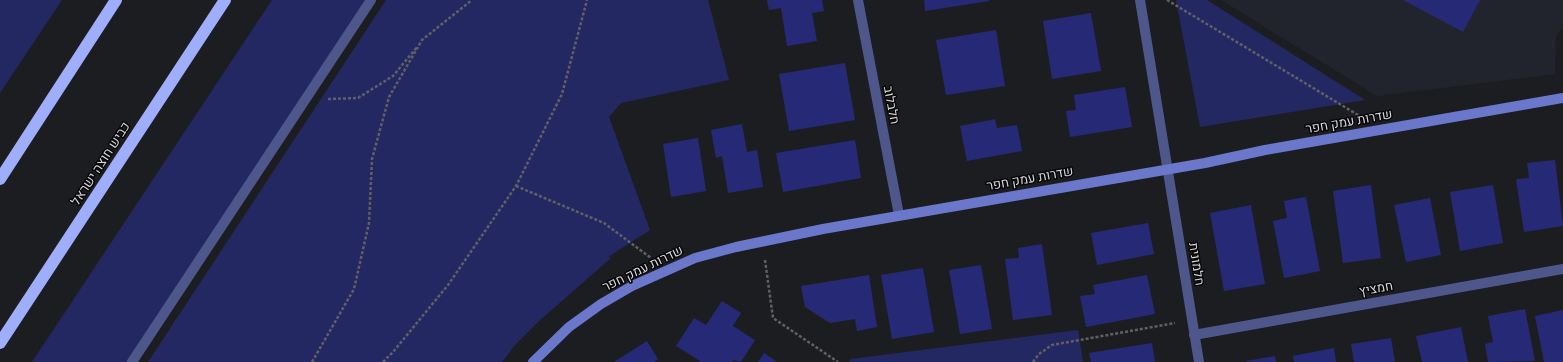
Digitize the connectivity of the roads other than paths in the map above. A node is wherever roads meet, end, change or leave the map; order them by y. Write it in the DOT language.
graph roads {
  1 [pos="116,0"];
  2 [pos="225,0"];
  3 [pos="370,0"];
  4 [pos="858,0"];
  5 [pos="1140,0"];
  6 [pos="1563,98"];
  7 [pos="1167,169"];
  8 [pos="0,179"];
  9 [pos="898,215"];
  10 [pos="1563,269"];
  11 [pos="1194,335"];
  12 [pos="0,343"];
  13 [pos="132,362"];
  14 [pos="533,362"];
  15 [pos="1199,362"];
  1 -- 8 [label="highway"];
  2 -- 12 [label="highway, כביש חוצה ישראל"];
  3 -- 13 [label="street"];
  4 -- 9 [label="street, חלבלוב"];
  5 -- 7 [label="street"];
  6 -- 7 [label="street, שדרות עמק חפר"];
  7 -- 9 [label="street, שדרות עמק חפר"];
  7 -- 11 [label="street, חלמונית"];
  9 -- 14 [label="street, שדרות עמק חפר"];
  10 -- 11 [label="street, חמציץ"];
  11 -- 15 [label="street, חלמונית"];
}
